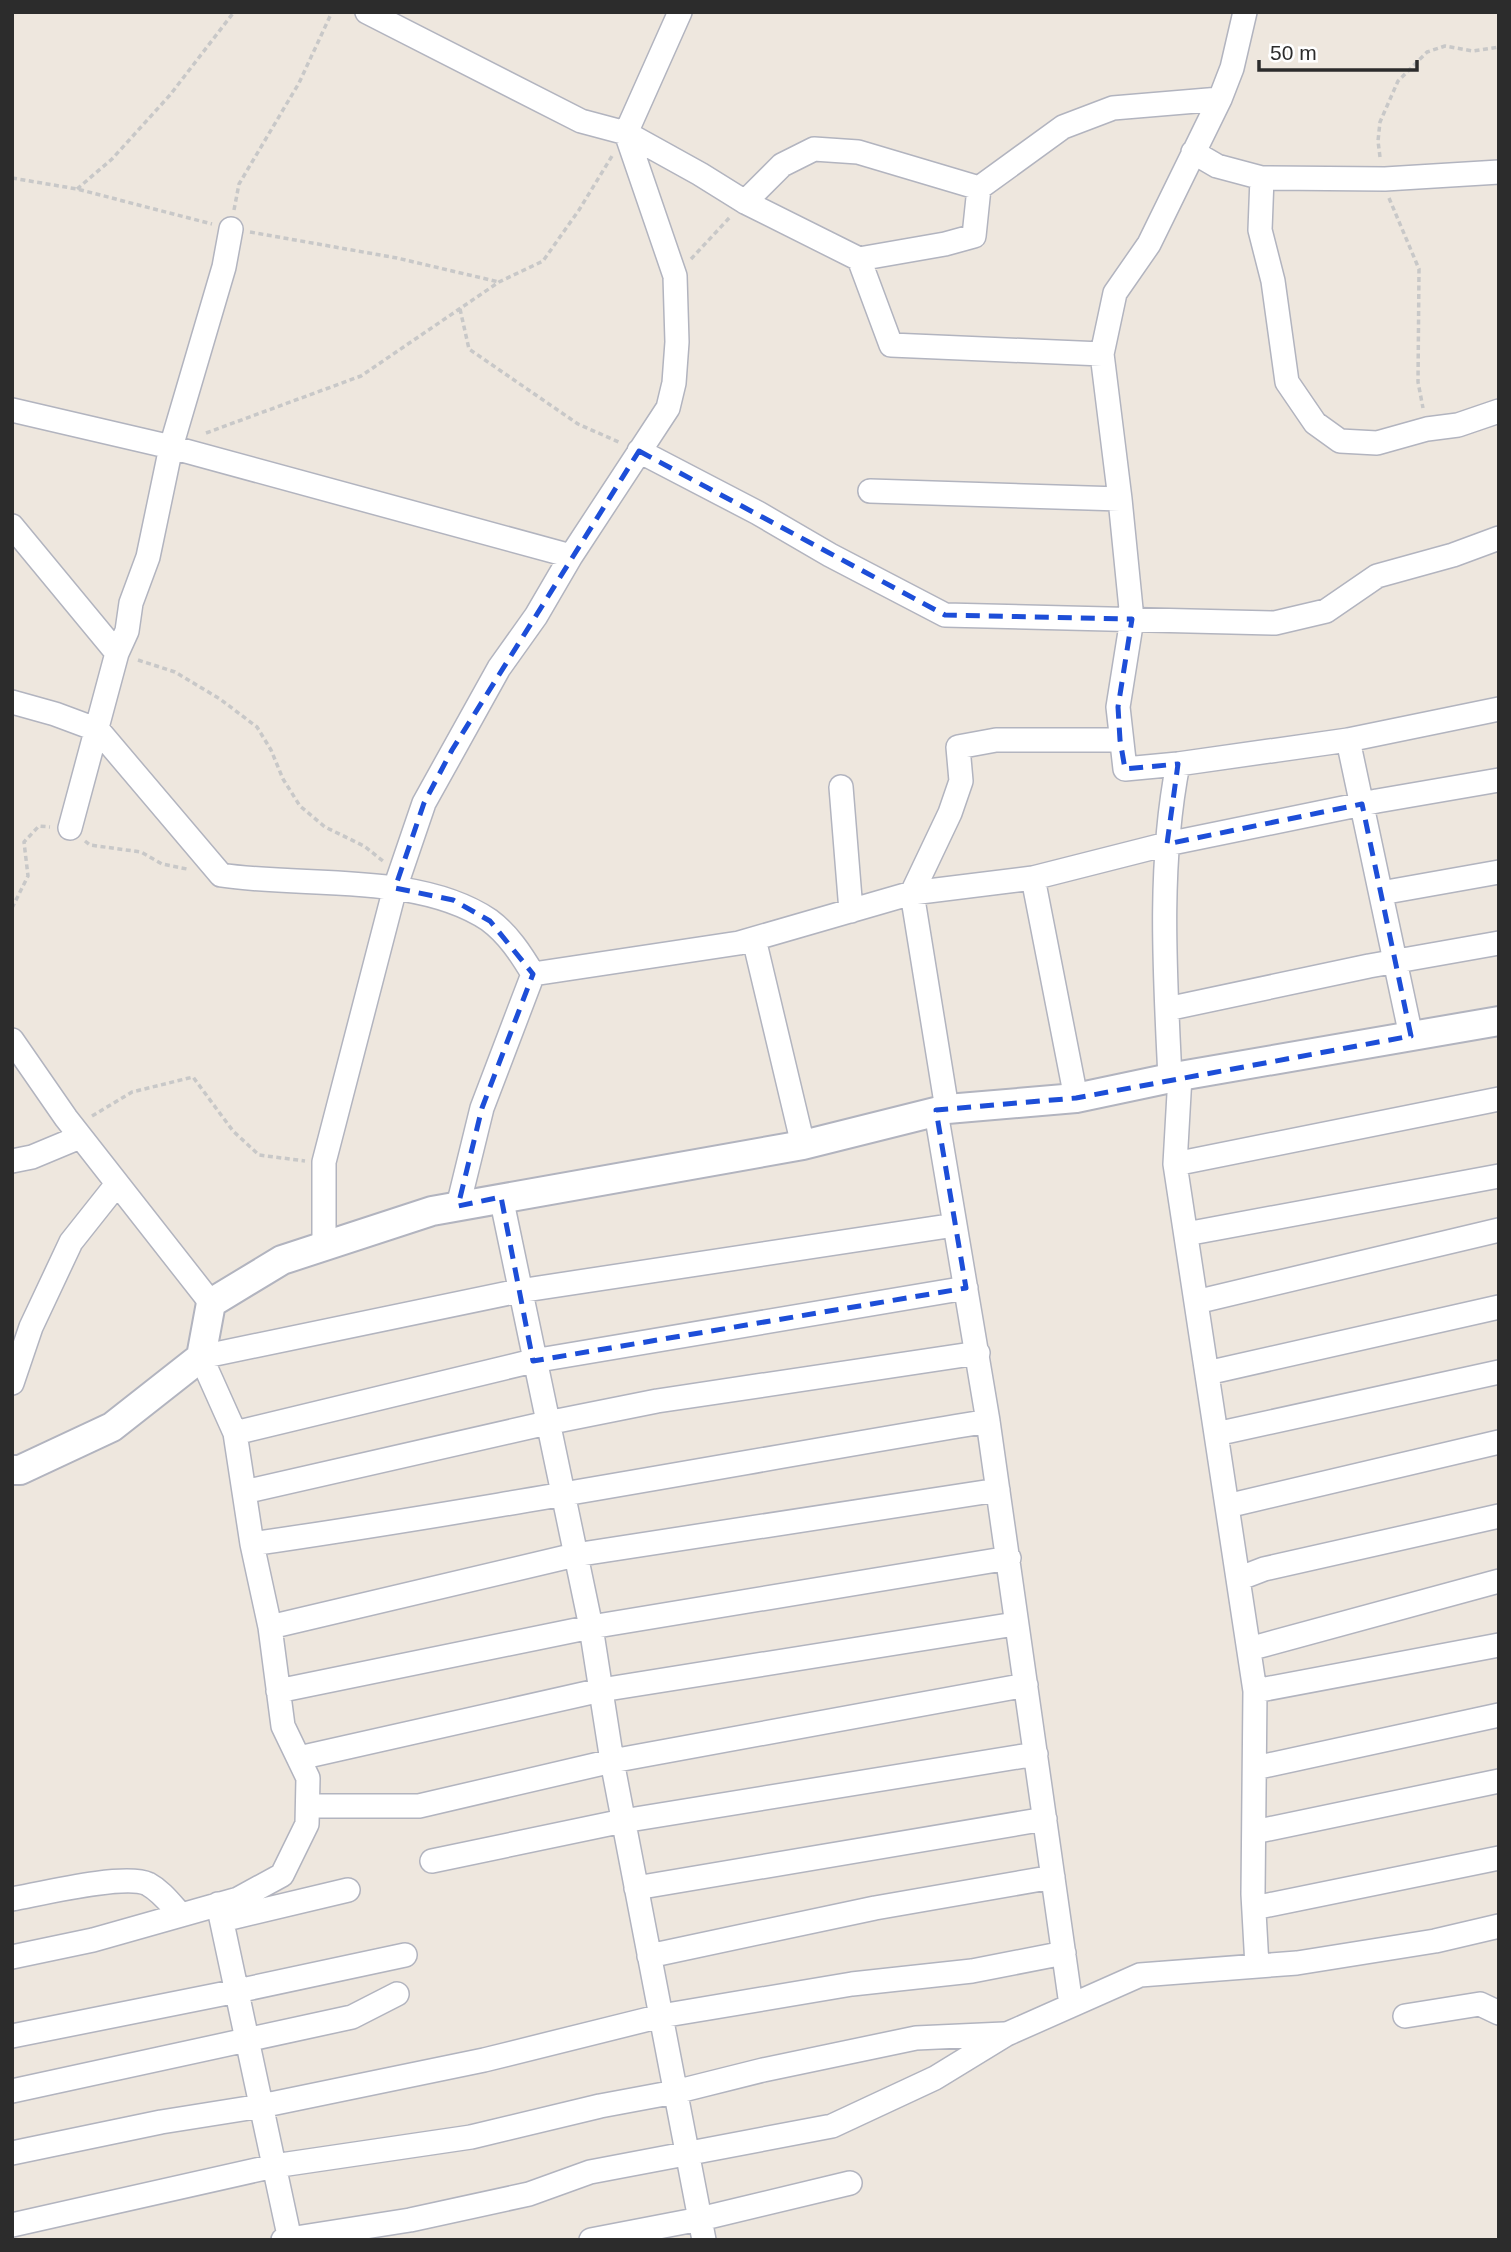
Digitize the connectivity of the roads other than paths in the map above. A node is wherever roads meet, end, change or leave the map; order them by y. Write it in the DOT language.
graph roads {
  1 [pos="367,12"];
  2 [pos="680,12"];
  3 [pos="1245,12"];
  4 [pos="1220,99"];
  5 [pos="626,133"];
  6 [pos="1193,152"];
  7 [pos="1499,172"];
  8 [pos="1262,178"];
  9 [pos="979,188"];
  10 [pos="745,202"];
  11 [pos="231,229"];
  12 [pos="859,259"];
  13 [pos="1102,354"];
  14 [pos="12,410"];
  15 [pos="1499,411"];
  16 [pos="171,447"];
  17 [pos="639,451"];
  18 [pos="870,491"];
  19 [pos="1121,499"];
  20 [pos="12,526"];
  21 [pos="1499,538"];
  22 [pos="571,556"];
  23 [pos="1132,619"];
  24 [pos="117,653"];
  25 [pos="12,702"];
  26 [pos="1499,709"];
  27 [pos="98,730"];
  28 [pos="1120,740"];
  29 [pos="1348,740"];
  30 [pos="1178,764"];
  31 [pos="1499,780"];
  32 [pos="841,787"];
  33 [pos="1362,804"];
  34 [pos="70,828"];
  35 [pos="1167,844"];
  36 [pos="1499,872"];
  37 [pos="1033,878"];
  38 [pos="395,888"];
  39 [pos="912,893"];
  40 [pos="1381,893"];
  41 [pos="850,911"];
  42 [pos="754,939"];
  43 [pos="1499,943"];
  44 [pos="1395,961"];
  45 [pos="533,974"];
  46 [pos="1167,1009"];
  47 [pos="1499,1021"];
  48 [pos="1411,1036"];
  49 [pos="12,1040"];
  50 [pos="1175,1077"];
  51 [pos="1076,1098"];
  52 [pos="1499,1099"];
  53 [pos="941,1111"];
  54 [pos="77,1132"];
  55 [pos="803,1145"];
  56 [pos="12,1161"];
  57 [pos="1175,1164"];
  58 [pos="1499,1175"];
  59 [pos="117,1184"];
  60 [pos="501,1197"];
  61 [pos="458,1206"];
  62 [pos="955,1224"];
  63 [pos="1499,1230"];
  64 [pos="1186,1234"];
  65 [pos="324,1247"];
  66 [pos="966,1288"];
  67 [pos="519,1291"];
  68 [pos="1196,1302"];
  69 [pos="211,1303"];
  70 [pos="1499,1307"];
  71 [pos="978,1353"];
  72 [pos="201,1357"];
  73 [pos="533,1361"];
  74 [pos="1499,1372"];
  75 [pos="1207,1373"];
  76 [pos="12,1383"];
  77 [pos="988,1421"];
  78 [pos="547,1423"];
  79 [pos="235,1433"];
  80 [pos="1216,1434"];
  81 [pos="1499,1442"];
  82 [pos="12,1470"];
  83 [pos="998,1490"];
  84 [pos="244,1492"];
  85 [pos="562,1493"];
  86 [pos="1227,1506"];
  87 [pos="1499,1516"];
  88 [pos="252,1544"];
  89 [pos="575,1555"];
  90 [pos="1009,1558"];
  91 [pos="1238,1579"];
  92 [pos="1499,1581"];
  93 [pos="1016,1624"];
  94 [pos="270,1627"];
  95 [pos="591,1628"];
  96 [pos="1499,1644"];
  97 [pos="1249,1649"];
  98 [pos="1026,1685"];
  99 [pos="601,1690"];
  100 [pos="278,1691"];
  101 [pos="1255,1691"];
  102 [pos="1499,1714"];
  103 [pos="1036,1755"];
  104 [pos="299,1758"];
  105 [pos="612,1761"];
  106 [pos="1255,1768"];
  107 [pos="1499,1781"];
  108 [pos="307,1805"];
  109 [pos="1045,1819"];
  110 [pos="623,1821"];
  111 [pos="1254,1832"];
  112 [pos="1499,1858"];
  113 [pos="432,1861"];
  114 [pos="1053,1877"];
  115 [pos="636,1888"];
  116 [pos="348,1890"];
  117 [pos="12,1899"];
  118 [pos="1254,1908"];
  119 [pos="220,1912"];
  120 [pos="180,1914"];
  121 [pos="1499,1926"];
  122 [pos="1064,1953"];
  123 [pos="405,1955"];
  124 [pos="649,1956"];
  125 [pos="12,1957"];
  126 [pos="1257,1966"];
  127 [pos="237,1992"];
  128 [pos="397,1994"];
  129 [pos="1072,2006"];
  130 [pos="1499,2013"];
  131 [pos="661,2016"];
  132 [pos="1405,2016"];
  133 [pos="1007,2034"];
  134 [pos="12,2036"];
  135 [pos="247,2040"];
  136 [pos="12,2091"];
  137 [pos="675,2092"];
  138 [pos="261,2106"];
  139 [pos="12,2153"];
  140 [pos="687,2153"];
  141 [pos="274,2166"];
  142 [pos="850,2183"];
  143 [pos="12,2225"];
  144 [pos="702,2229"];
  145 [pos="287,2239"];
  146 [pos="591,2240"];
  1 -- 5 [label="street"];
  2 -- 5 [label="street"];
  3 -- 4 [label="street"];
  4 -- 6 [label="street"];
  4 -- 9 [label="street"];
  5 -- 10 [label="street"];
  5 -- 17 [label="street"];
  6 -- 8 [label="street"];
  6 -- 13 [label="street"];
  7 -- 8 [label="street"];
  8 -- 15 [label="street"];
  9 -- 10 [label="street"];
  9 -- 12 [label="street"];
  10 -- 12 [label="street"];
  11 -- 16 [label="street"];
  12 -- 13 [label="street"];
  13 -- 19 [label="street"];
  14 -- 16 [label="street"];
  16 -- 22 [label="street"];
  16 -- 24 [label="street"];
  17 -- 22 [label="street"];
  17 -- 23 [label="street"];
  18 -- 19 [label="street"];
  19 -- 23 [label="street"];
  20 -- 24 [label="street"];
  21 -- 23 [label="street"];
  22 -- 38 [label="street"];
  23 -- 28 [label="street"];
  24 -- 27 [label="street"];
  25 -- 27 [label="street"];
  26 -- 29 [label="street"];
  27 -- 34 [label="street"];
  27 -- 38 [label="street"];
  28 -- 30 [label="street"];
  28 -- 39 [label="street"];
  29 -- 30 [label="street"];
  29 -- 33 [label="street"];
  30 -- 35 [label="street"];
  31 -- 33 [label="street"];
  32 -- 41 [label="street"];
  33 -- 35 [label="street"];
  33 -- 40 [label="street"];
  35 -- 37 [label="street"];
  35 -- 46 [label="street"];
  36 -- 40 [label="street"];
  37 -- 39 [label="street"];
  37 -- 51 [label="street"];
  38 -- 45 [label="street"];
  38 -- 65 [label="street"];
  39 -- 41 [label="street"];
  39 -- 53 [label="street"];
  40 -- 44 [label="street"];
  41 -- 42 [label="street"];
  42 -- 45 [label="street"];
  42 -- 55 [label="street"];
  43 -- 44 [label="street"];
  44 -- 46 [label="street"];
  44 -- 48 [label="street"];
  45 -- 61 [label="street"];
  46 -- 50 [label="street"];
  47 -- 48 [label="street"];
  48 -- 50 [label="street"];
  49 -- 54 [label="street"];
  50 -- 51 [label="street"];
  50 -- 57 [label="street"];
  51 -- 53 [label="street"];
  52 -- 57 [label="street"];
  53 -- 55 [label="street"];
  53 -- 62 [label="street"];
  54 -- 56 [label="street"];
  54 -- 59 [label="street"];
  55 -- 60 [label="street"];
  57 -- 64 [label="street"];
  58 -- 64 [label="street"];
  59 -- 69 [label="street"];
  59 -- 76 [label="street"];
  60 -- 61 [label="street"];
  60 -- 67 [label="street"];
  61 -- 65 [label="street"];
  62 -- 66 [label="street"];
  62 -- 67 [label="street"];
  63 -- 68 [label="street"];
  64 -- 68 [label="street"];
  65 -- 69 [label="street"];
  66 -- 71 [label="street"];
  66 -- 73 [label="street"];
  67 -- 72 [label="street"];
  67 -- 73 [label="street"];
  68 -- 75 [label="street"];
  69 -- 72 [label="street"];
  70 -- 75 [label="street"];
  71 -- 77 [label="street"];
  71 -- 78 [label="street"];
  72 -- 79 [label="street"];
  72 -- 82 [label="street"];
  73 -- 78 [label="street"];
  73 -- 79 [label="street"];
  74 -- 80 [label="street"];
  75 -- 80 [label="street"];
  77 -- 83 [label="street"];
  77 -- 85 [label="street"];
  78 -- 84 [label="street"];
  78 -- 85 [label="street"];
  79 -- 84 [label="street"];
  80 -- 86 [label="street"];
  81 -- 86 [label="street"];
  83 -- 89 [label="street"];
  83 -- 90 [label="street"];
  84 -- 88 [label="street"];
  85 -- 88 [label="street"];
  85 -- 89 [label="street"];
  86 -- 91 [label="street"];
  87 -- 91 [label="street"];
  88 -- 94 [label="street"];
  89 -- 94 [label="street"];
  89 -- 95 [label="street"];
  90 -- 93 [label="street"];
  90 -- 95 [label="street"];
  91 -- 97 [label="street"];
  92 -- 97 [label="street"];
  93 -- 98 [label="street"];
  93 -- 99 [label="street"];
  94 -- 100 [label="street"];
  95 -- 99 [label="street"];
  95 -- 100 [label="street"];
  96 -- 101 [label="street"];
  97 -- 101 [label="street"];
  98 -- 103 [label="street"];
  98 -- 105 [label="street"];
  99 -- 104 [label="street"];
  99 -- 105 [label="street"];
  100 -- 104 [label="street"];
  101 -- 106 [label="street"];
  102 -- 106 [label="street"];
  103 -- 109 [label="street"];
  103 -- 110 [label="street"];
  104 -- 108 [label="street"];
  105 -- 108 [label="street"];
  105 -- 110 [label="street"];
  106 -- 111 [label="street"];
  107 -- 111 [label="street"];
  108 -- 119 [label="street"];
  109 -- 114 [label="street"];
  109 -- 115 [label="street"];
  110 -- 113 [label="street"];
  110 -- 115 [label="street"];
  111 -- 118 [label="street"];
  112 -- 118 [label="street"];
  114 -- 122 [label="street"];
  114 -- 124 [label="street"];
  115 -- 124 [label="street"];
  116 -- 119 [label="street"];
  117 -- 120 [label="street"];
  118 -- 126 [label="street"];
  119 -- 120 [label="street"];
  119 -- 127 [label="street"];
  120 -- 125 [label="street"];
  121 -- 126 [label="street"];
  122 -- 129 [label="street"];
  122 -- 131 [label="street"];
  123 -- 127 [label="street"];
  124 -- 131 [label="street"];
  126 -- 129 [label="street"];
  127 -- 134 [label="street"];
  127 -- 135 [label="street"];
  128 -- 135 [label="street"];
  129 -- 133 [label="street"];
  130 -- 132 [label="street"];
  131 -- 137 [label="street"];
  131 -- 138 [label="street"];
  133 -- 137 [label="street"];
  133 -- 140 [label="street"];
  135 -- 136 [label="street"];
  135 -- 138 [label="street"];
  137 -- 140 [label="street"];
  137 -- 141 [label="street"];
  138 -- 139 [label="street"];
  138 -- 141 [label="street"];
  140 -- 144 [label="street"];
  140 -- 145 [label="street"];
  141 -- 143 [label="street"];
  141 -- 145 [label="street"];
  142 -- 144 [label="street"];
  144 -- 146 [label="street"];
}
